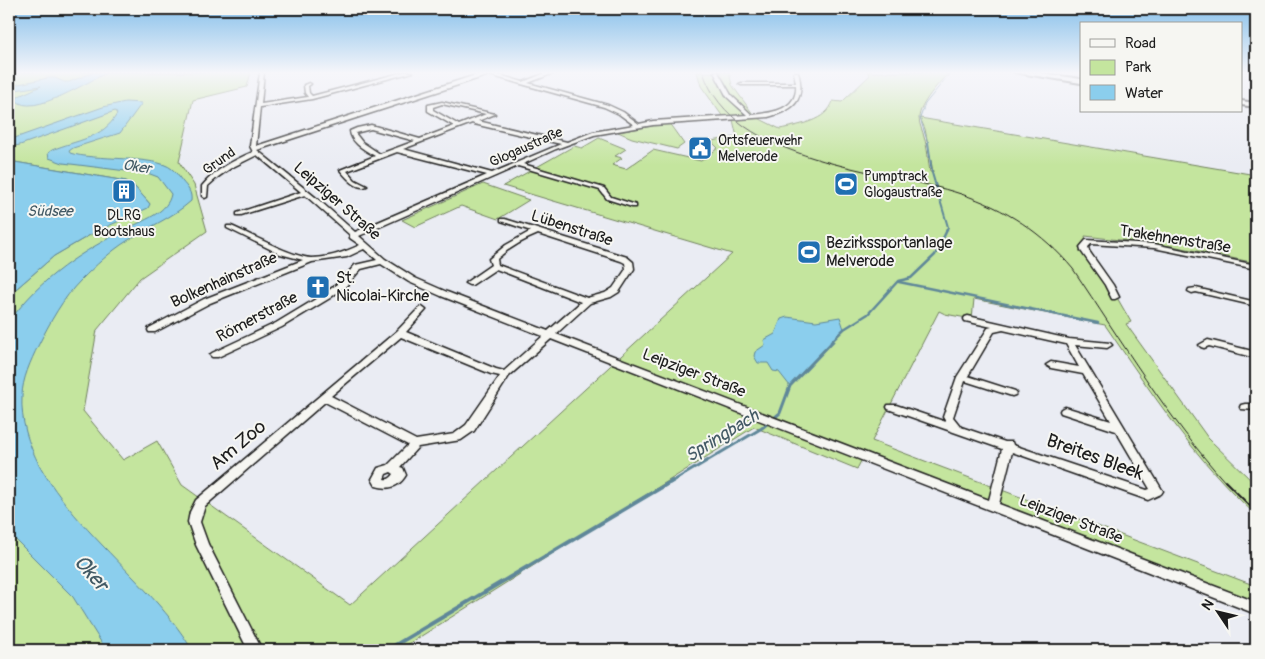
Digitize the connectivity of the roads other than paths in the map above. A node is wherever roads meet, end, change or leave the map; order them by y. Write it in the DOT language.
graph roads {
  1 [pos="258,103"];
  2 [pos="280,103"];
  3 [pos="400,103"];
  4 [pos="594,103"];
  5 [pos="736,103"];
  6 [pos="795,103"];
  7 [pos="258,106"];
  8 [pos="492,114"];
  9 [pos="750,115"];
  10 [pos="473,122"];
  11 [pos="637,125"];
  12 [pos="459,127"];
  13 [pos="421,141"];
  14 [pos="566,143"];
  15 [pos="398,150"];
  16 [pos="255,151"];
  17 [pos="380,156"];
  18 [pos="517,164"];
  19 [pos="494,175"];
  20 [pos="364,186"];
  21 [pos="304,193"];
  22 [pos="205,196"];
  23 [pos="634,206"];
  24 [pos="239,214"];
  25 [pos="503,220"];
  26 [pos="229,227"];
  27 [pos="538,231"];
  28 [pos="353,236"];
  29 [pos="364,246"];
  30 [pos="344,255"];
  31 [pos="310,260"];
  32 [pos="382,261"];
  33 [pos="630,264"];
  34 [pos="495,266"];
  35 [pos="358,267"];
  36 [pos="1256,267"];
  37 [pos="469,283"];
  38 [pos="1192,291"];
  39 [pos="1115,297"];
  40 [pos="588,301"];
  41 [pos="1256,304"];
  42 [pos="422,310"];
  43 [pos="968,319"];
  44 [pos="1000,328"];
  45 [pos="152,330"];
  46 [pos="400,333"];
  47 [pos="550,335"];
  48 [pos="1069,342"];
  49 [pos="1107,345"];
  50 [pos="1204,345"];
  51 [pos="215,355"];
  52 [pos="1256,355"];
  53 [pos="1051,365"];
  54 [pos="1086,371"];
  55 [pos="506,374"];
  56 [pos="962,377"];
  57 [pos="1012,394"];
  58 [pos="324,397"];
  59 [pos="892,407"];
  60 [pos="1065,411"];
  61 [pos="956,428"];
  62 [pos="1120,428"];
  63 [pos="415,444"];
  64 [pos="1008,445"];
  65 [pos="392,468"];
  66 [pos="993,506"];
  67 [pos="1256,608"];
  68 [pos="255,650"];
  1 -- 7 [label="street"];
  2 -- 7 [label="street"];
  3 -- 16 [label="street"];
  4 -- 11 [label="street"];
  5 -- 9 [label="street"];
  6 -- 9 [label="street, Glogaustraße"];
  7 -- 16 [label="street"];
  8 -- 10 [label="street"];
  8 -- 12 [label="street"];
  9 -- 11 [label="street, Glogaustraße"];
  10 -- 12 [label="street"];
  10 -- 14 [label="street"];
  11 -- 14 [label="street, Glogaustraße"];
  12 -- 13 [label="street"];
  13 -- 15 [label="street"];
  13 -- 17 [label="street"];
  14 -- 18 [label="street, Glogaustraße"];
  15 -- 17 [label="street"];
  15 -- 19 [label="street"];
  16 -- 21 [label="street, Leipziger Straße"];
  16 -- 22 [label="street, Grund"];
  17 -- 20 [label="street"];
  18 -- 19 [label="street, Glogaustraße"];
  18 -- 23 [label="street"];
  19 -- 28 [label="street, Glogaustraße"];
  21 -- 24 [label="street"];
  21 -- 28 [label="street, Leipziger Straße"];
  25 -- 27 [label="street, Lübenstraße"];
  26 -- 31 [label="street"];
  27 -- 33 [label="street, Lübenstraße"];
  27 -- 34 [label="street"];
  28 -- 29 [label="street, Leipziger Straße"];
  29 -- 30 [label="street"];
  29 -- 32 [label="street, Leipziger Straße"];
  30 -- 31 [label="street"];
  30 -- 35 [label="street"];
  31 -- 45 [label="street, Bolkenhainstraße"];
  32 -- 35 [label="street"];
  32 -- 47 [label="street, Leipziger Straße"];
  33 -- 40 [label="street"];
  34 -- 37 [label="street"];
  34 -- 40 [label="street"];
  35 -- 51 [label="street, Römerstraße"];
  36 -- 39 [label="street, Trakehnenstraße"];
  38 -- 41 [label="street"];
  40 -- 47 [label="street"];
  42 -- 46 [label="street, Am Zoo"];
  43 -- 44 [label="street"];
  44 -- 48 [label="street"];
  44 -- 56 [label="street"];
  46 -- 55 [label="street"];
  46 -- 58 [label="street, Am Zoo"];
  47 -- 55 [label="street"];
  47 -- 66 [label="street, Leipziger Straße"];
  48 -- 49 [label="street"];
  48 -- 54 [label="street, Breites Bleek"];
  50 -- 52 [label="street"];
  53 -- 54 [label="street"];
  54 -- 62 [label="street, Breites Bleek"];
  55 -- 63 [label="street"];
  56 -- 57 [label="street"];
  56 -- 61 [label="street"];
  58 -- 63 [label="street"];
  58 -- 68 [label="street, Am Zoo"];
  59 -- 61 [label="street, Breites Bleek"];
  60 -- 62 [label="street, Breites Bleek"];
  61 -- 64 [label="street, Breites Bleek"];
  62 -- 64 [label="street, Breites Bleek"];
  63 -- 65 [label="street"];
  64 -- 66 [label="street"];
  66 -- 67 [label="street, Leipziger Straße"];
}
